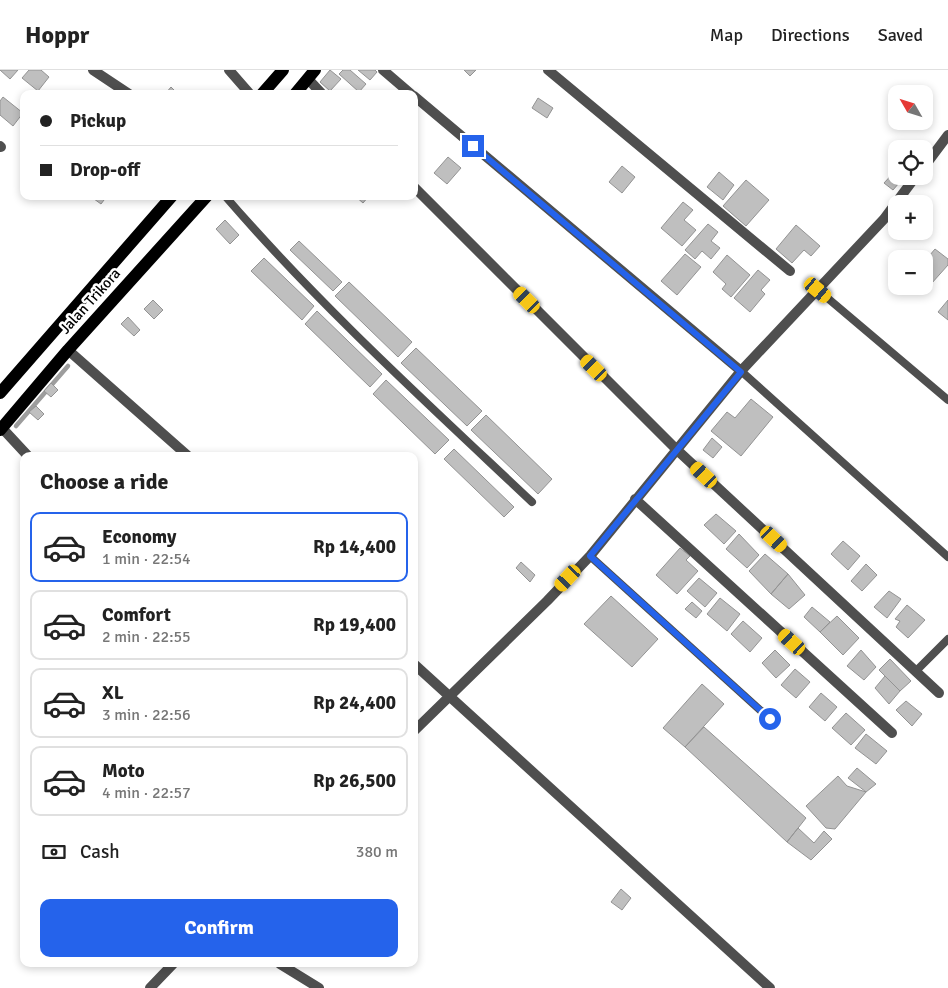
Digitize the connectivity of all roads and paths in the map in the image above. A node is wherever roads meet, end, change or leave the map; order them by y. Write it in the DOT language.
graph roads {
  1 [pos="93,70"];
  2 [pos="229,70"];
  3 [pos="283,70"];
  4 [pos="383,70"];
  5 [pos="548,70"];
  6 [pos="312,74"];
  7 [pos="123,90"];
  8 [pos="246,90"];
  9 [pos="266,90"];
  10 [pos="298,90"];
  11 [pos="320,90"];
  12 [pos="406,90"];
  13 [pos="418,100"];
  14 [pos="948,135"];
  15 [pos="933,155"];
  16 [pos="909,185"];
  17 [pos="418,191"];
  18 [pos="169,200"];
  19 [pos="203,200"];
  20 [pos="228,200"];
  21 [pos="790,271"];
  22 [pos="93,287"];
  23 [pos="818,290"];
  24 [pos="111,302"];
  25 [pos="68,350"];
  26 [pos="741,372"];
  27 [pos="0,394"];
  28 [pos="948,400"];
  29 [pos="1,429"];
  30 [pos="676,449"];
  31 [pos="24,452"];
  32 [pos="183,452"];
  33 [pos="635,499"];
  34 [pos="532,502"];
  35 [pos="590,556"];
  36 [pos="948,556"];
  37 [pos="948,639"];
  38 [pos="418,668"];
  39 [pos="916,671"];
  40 [pos="939,693"];
  41 [pos="451,697"];
  42 [pos="770,719"];
  43 [pos="418,727"];
  44 [pos="892,733"];
  45 [pos="170,967"];
  46 [pos="285,967"];
  47 [pos="150,988"];
  48 [pos="319,988"];
  49 [pos="770,988"];
  1 -- 7 [label="street"];
  2 -- 8 [label="street"];
  3 -- 9 [label="main road"];
  4 -- 12 [label="street"];
  5 -- 21 [label="street"];
  6 -- 10 [label="main road"];
  6 -- 11 [label="street"];
  13 -- 26 [label="street"];
  14 -- 15 [label="street"];
  16 -- 23 [label="street"];
  17 -- 30 [label="street"];
  18 -- 22 [label="main road, Jalan Trikora"];
  19 -- 24 [label="main road, Jalan Trikora"];
  20 -- 34 [label="lane"];
  22 -- 24 [label="main road"];
  22 -- 27 [label="main road, Jalan Trikora"];
  23 -- 26 [label="street"];
  23 -- 28 [label="lane"];
  24 -- 25 [label="main road, Jalan Trikora"];
  25 -- 29 [label="main road, Jalan Trikora"];
  25 -- 32 [label="street"];
  26 -- 30 [label="street"];
  26 -- 36 [label="lane"];
  29 -- 31 [label="street"];
  30 -- 33 [label="street"];
  30 -- 39 [label="street"];
  33 -- 35 [label="street"];
  33 -- 44 [label="street"];
  35 -- 41 [label="street"];
  35 -- 42 [label="lane"];
  37 -- 39 [label="lane"];
  38 -- 41 [label="street"];
  39 -- 40 [label="street"];
  41 -- 43 [label="street"];
  41 -- 49 [label="street"];
  45 -- 47 [label="street"];
  46 -- 48 [label="street"];
}
